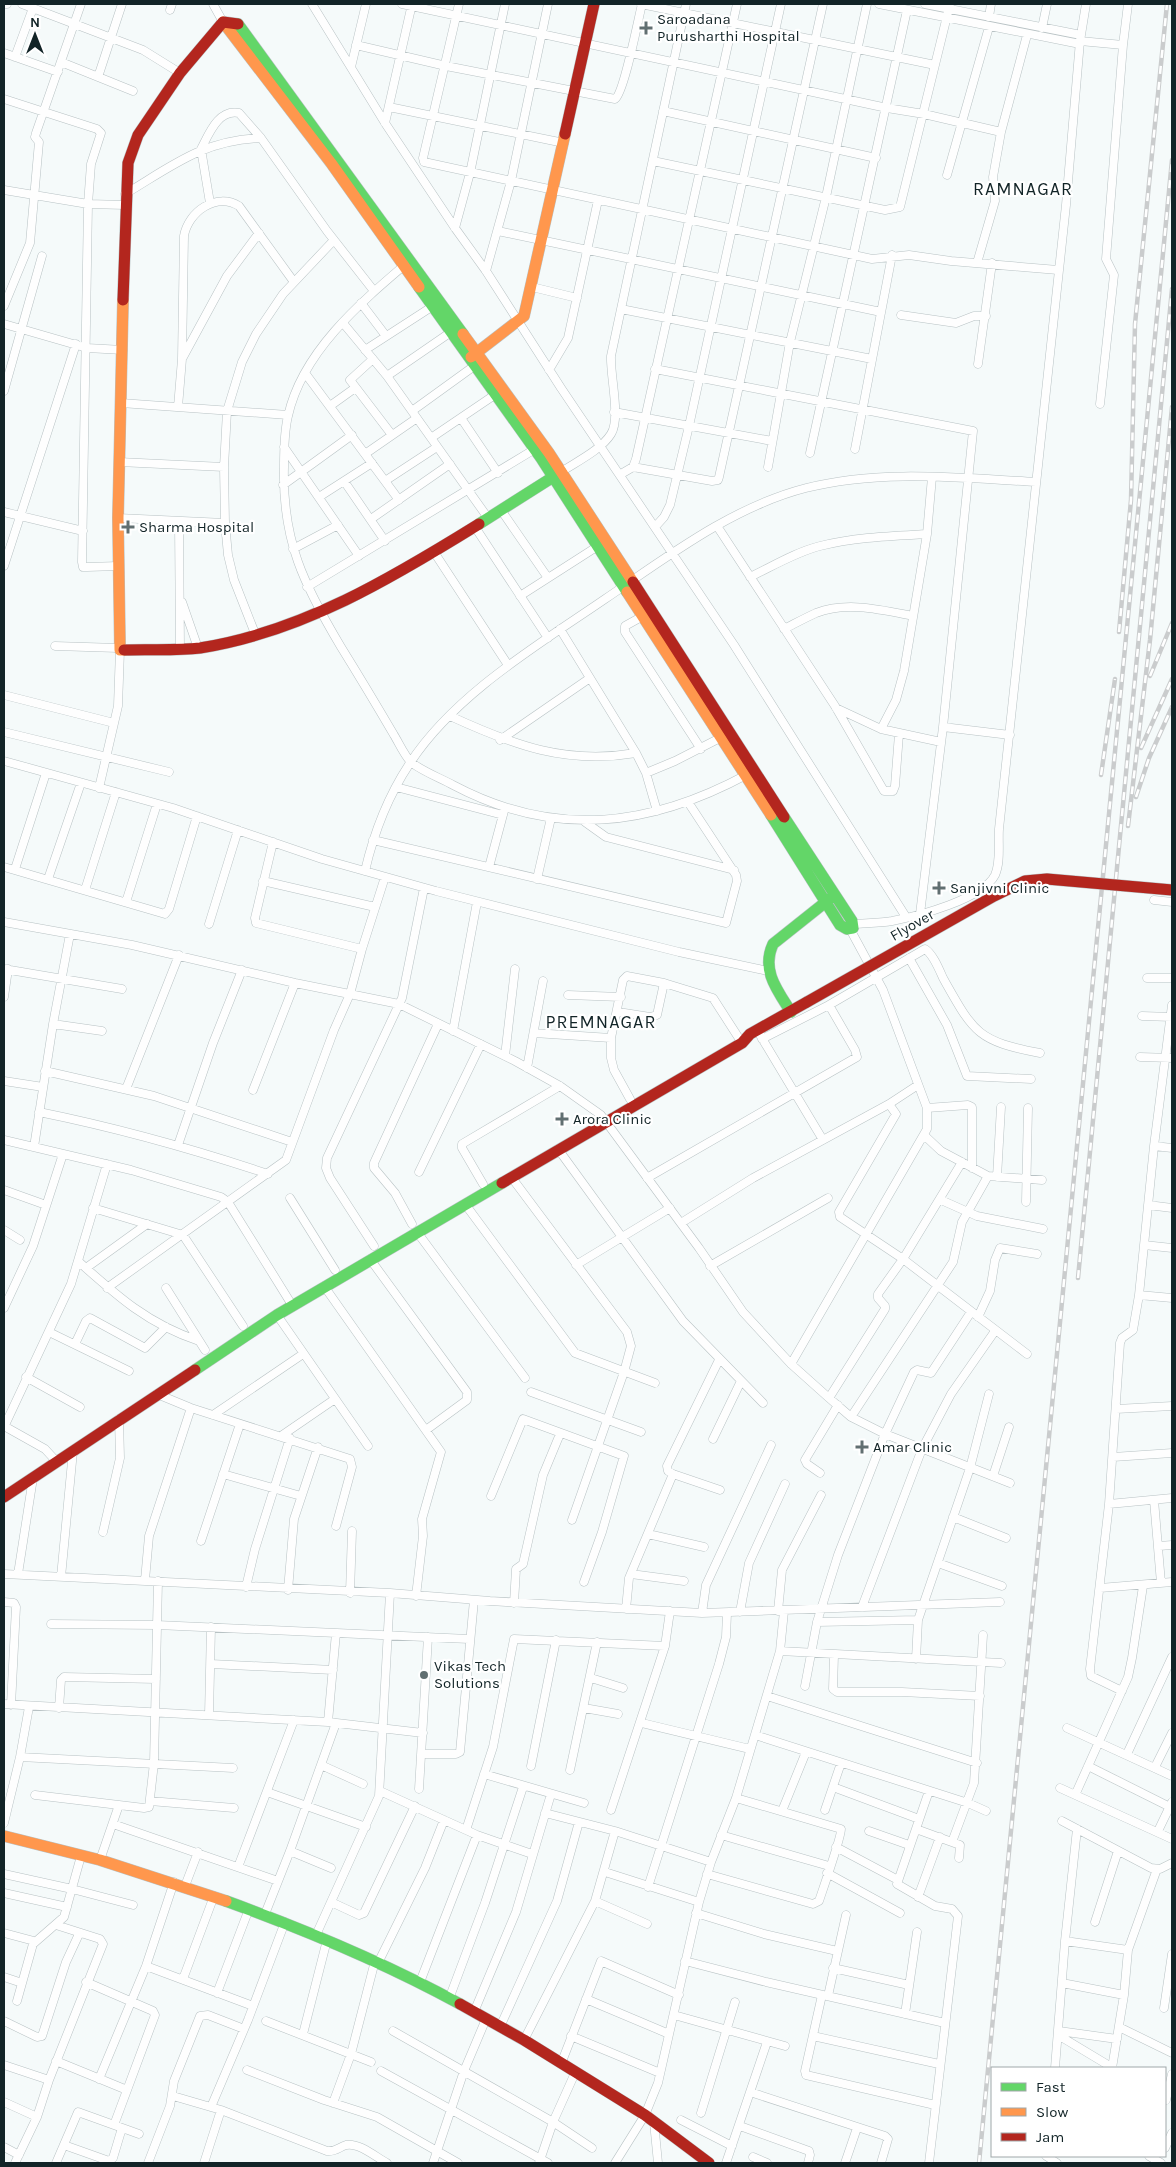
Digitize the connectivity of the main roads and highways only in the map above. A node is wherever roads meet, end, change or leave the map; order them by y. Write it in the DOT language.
graph roads {
  1 [pos="594,4"];
  2 [pos="407,263"];
  3 [pos="476,359"];
  4 [pos="558,475"];
  5 [pos="628,584"];
  6 [pos="750,773"];
  7 [pos="1172,890"];
  8 [pos="831,898"];
  9 [pos="852,926"];
  10 [pos="791,1012"];
  11 [pos="750,1036"];
  12 [pos="604,1118"];
  13 [pos="414,1228"];
  14 [pos="290,1301"];
  15 [pos="54,1458"];
  16 [pos="4,1486"];
  17 [pos="4,1497"];
  18 [pos="4,1838"];
  19 [pos="705,2162"];
  1 -- 3 [label="main road"];
  2 -- 3 [label="main road"];
  2 -- 3 [label="main road"];
  2 -- 4 [label="main road"];
  3 -- 4 [label="main road"];
  3 -- 4 [label="main road"];
  4 -- 5 [label="main road"];
  4 -- 5 [label="main road"];
  5 -- 6 [label="main road"];
  5 -- 6 [label="main road"];
  6 -- 8 [label="main road"];
  7 -- 10 [label="main road, Flyover, bridge"];
  8 -- 9 [label="main road"];
  8 -- 10 [label="main road"];
  10 -- 11 [label="main road, Flyover"];
  11 -- 12 [label="main road"];
  11 -- 12 [label="main road"];
  12 -- 13 [label="main road"];
  12 -- 13 [label="main road"];
  13 -- 14 [label="main road"];
  13 -- 14 [label="main road"];
  14 -- 15 [label="main road"];
  14 -- 15 [label="main road"];
  15 -- 16 [label="main road"];
  15 -- 17 [label="main road"];
  18 -- 19 [label="main road"];
}
